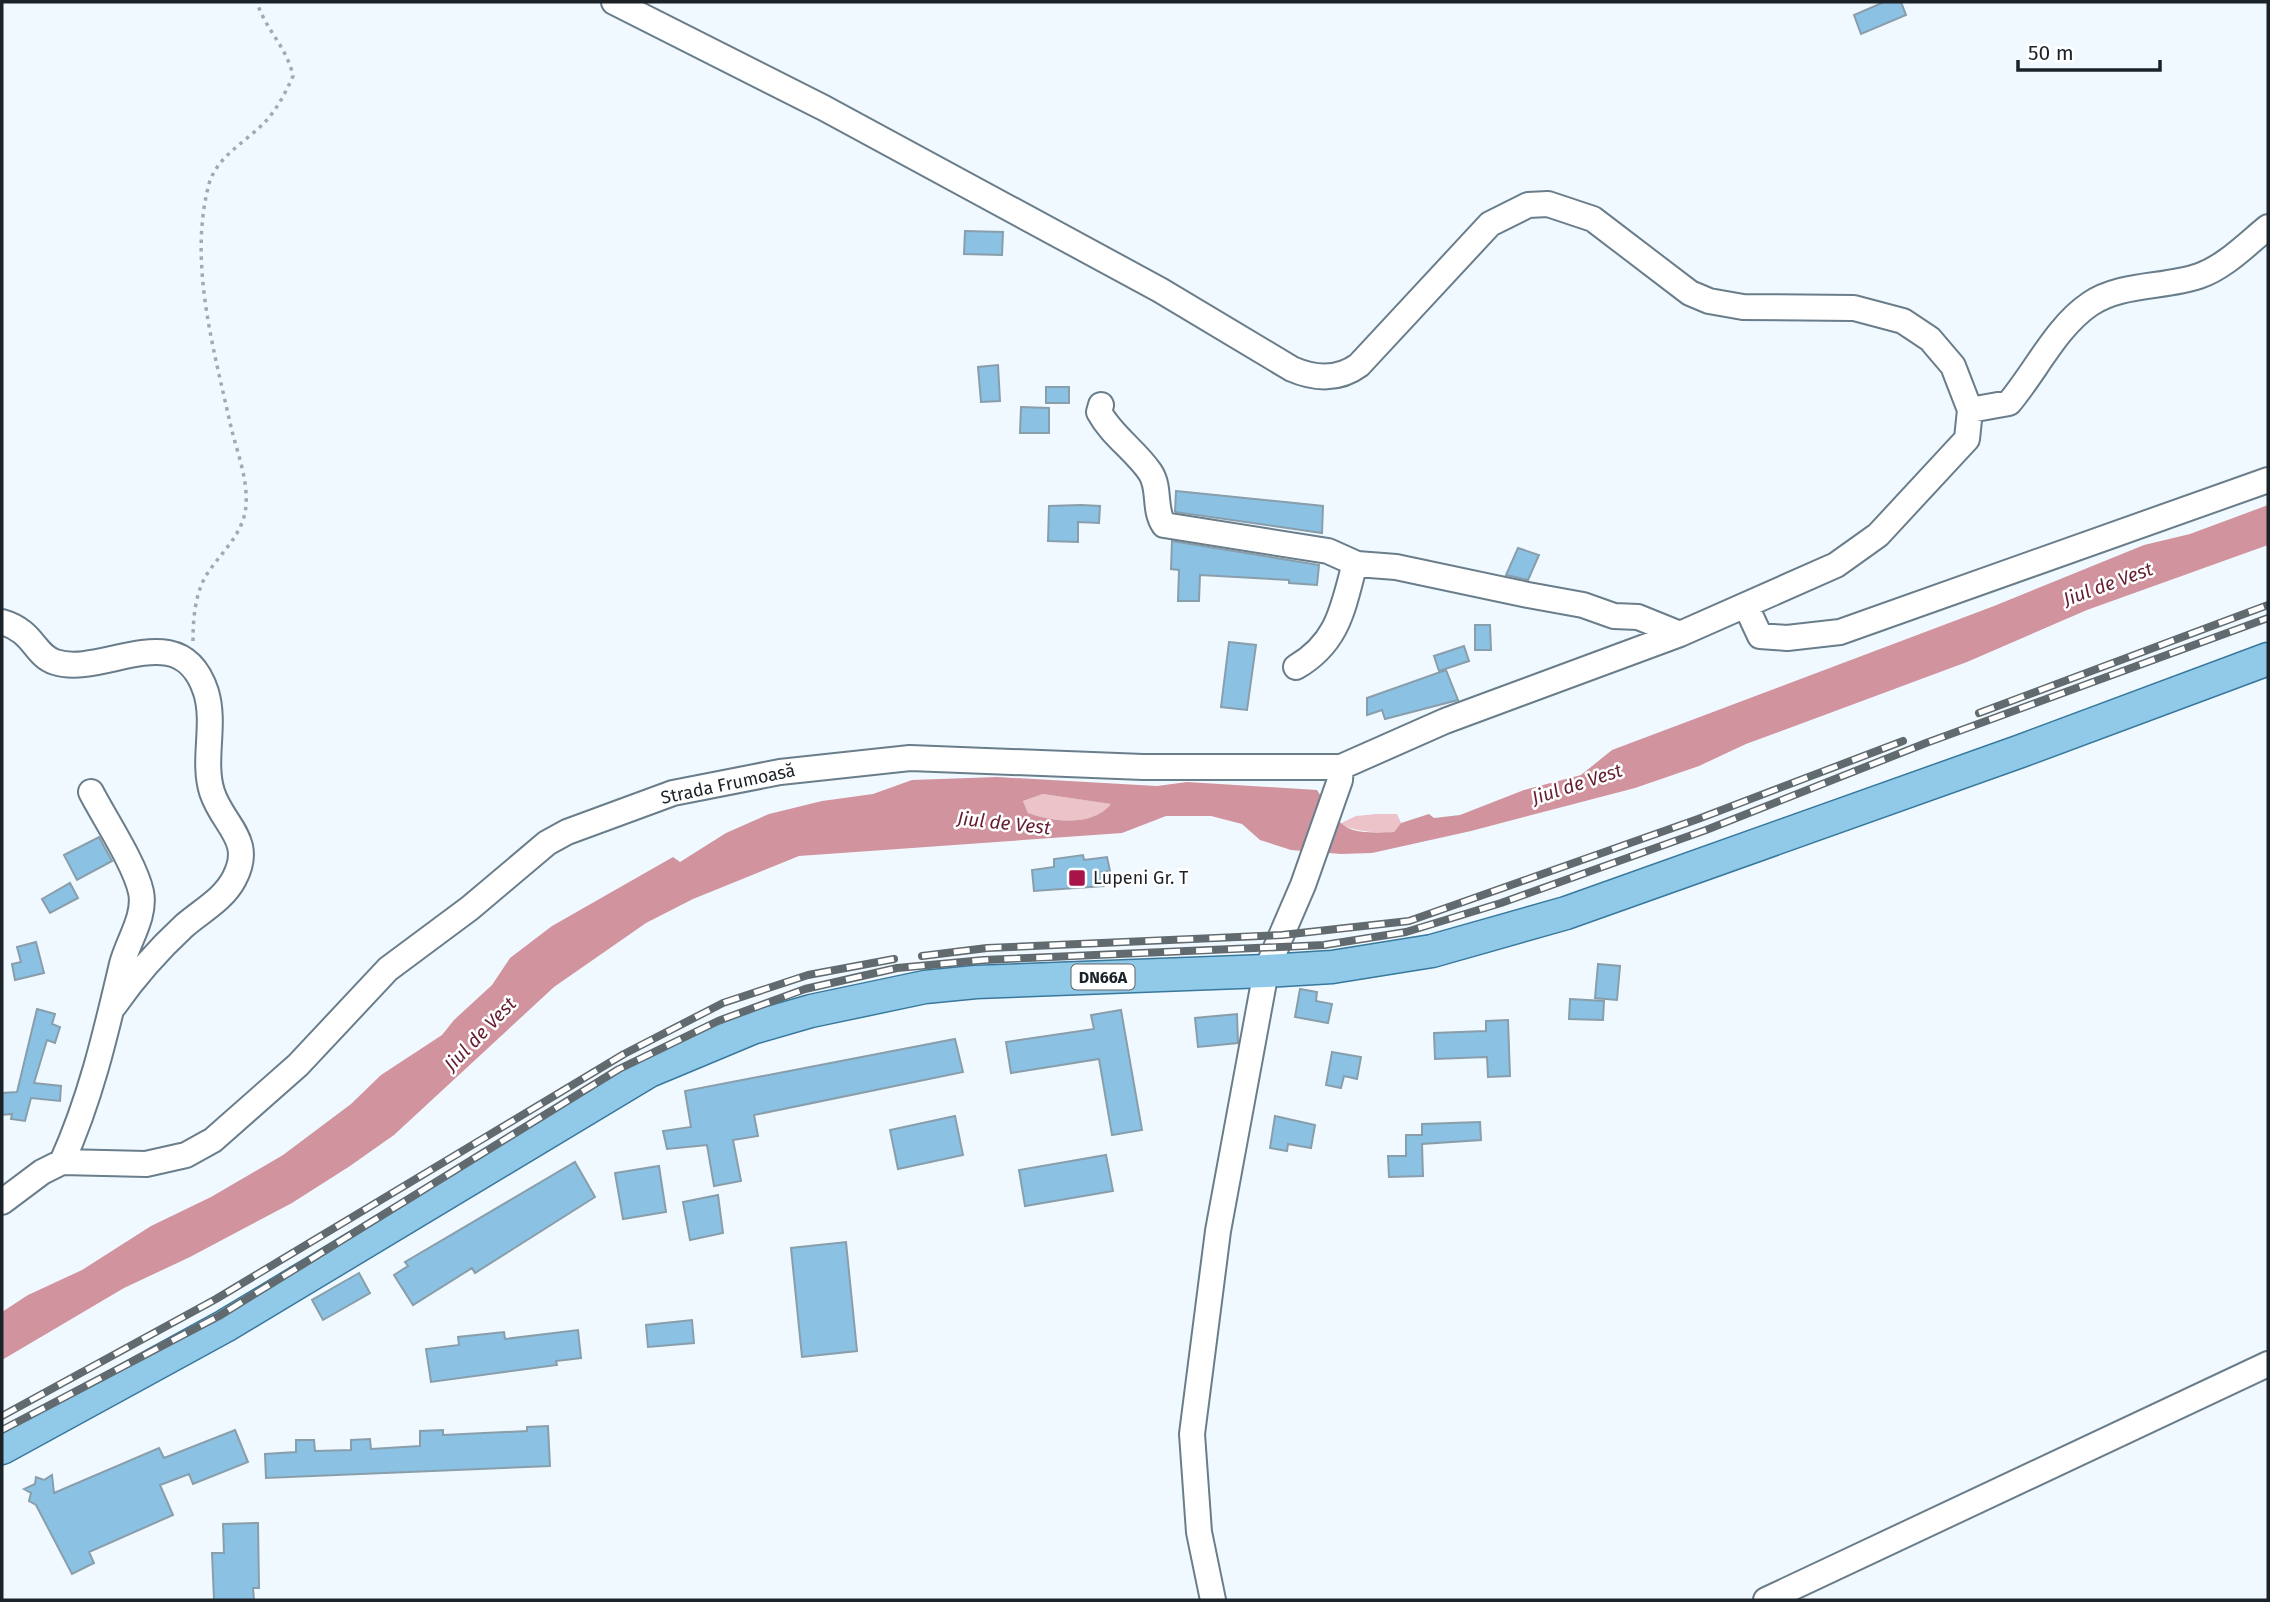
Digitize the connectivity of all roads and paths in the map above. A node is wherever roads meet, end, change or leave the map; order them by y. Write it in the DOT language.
graph roads {
  1 [pos="257,2"];
  2 [pos="614,2"];
  3 [pos="2268,227"];
  4 [pos="1101,405"];
  5 [pos="1970,410"];
  6 [pos="2268,480"];
  7 [pos="1355,563"];
  8 [pos="1746,606"];
  9 [pos="2,621"];
  10 [pos="1680,634"];
  11 [pos="2268,659"];
  12 [pos="1296,667"];
  13 [pos="194,670"];
  14 [pos="1341,774"];
  15 [pos="91,792"];
  16 [pos="1266,971"];
  17 [pos="114,1006"];
  18 [pos="62,1162"];
  19 [pos="2,1202"];
  20 [pos="2268,1364"];
  21 [pos="2,1448"];
  22 [pos="1213,1600"];
  23 [pos="1766,1600"];
  1 -- 13 [label="path"];
  2 -- 5 [label="street"];
  3 -- 5 [label="street"];
  4 -- 7 [label="street"];
  5 -- 8 [label="street"];
  6 -- 8 [label="street"];
  7 -- 10 [label="street"];
  7 -- 12 [label="street"];
  8 -- 10 [label="street"];
  9 -- 13 [label="street"];
  10 -- 14 [label="street"];
  11 -- 16 [label="main road, DN66A"];
  13 -- 17 [label="street"];
  14 -- 16 [label="street"];
  14 -- 18 [label="street, Strada Frumoasă"];
  15 -- 17 [label="street"];
  16 -- 21 [label="main road, DN66A"];
  16 -- 22 [label="street"];
  17 -- 18 [label="street"];
  18 -- 19 [label="street"];
  20 -- 23 [label="street"];
}
